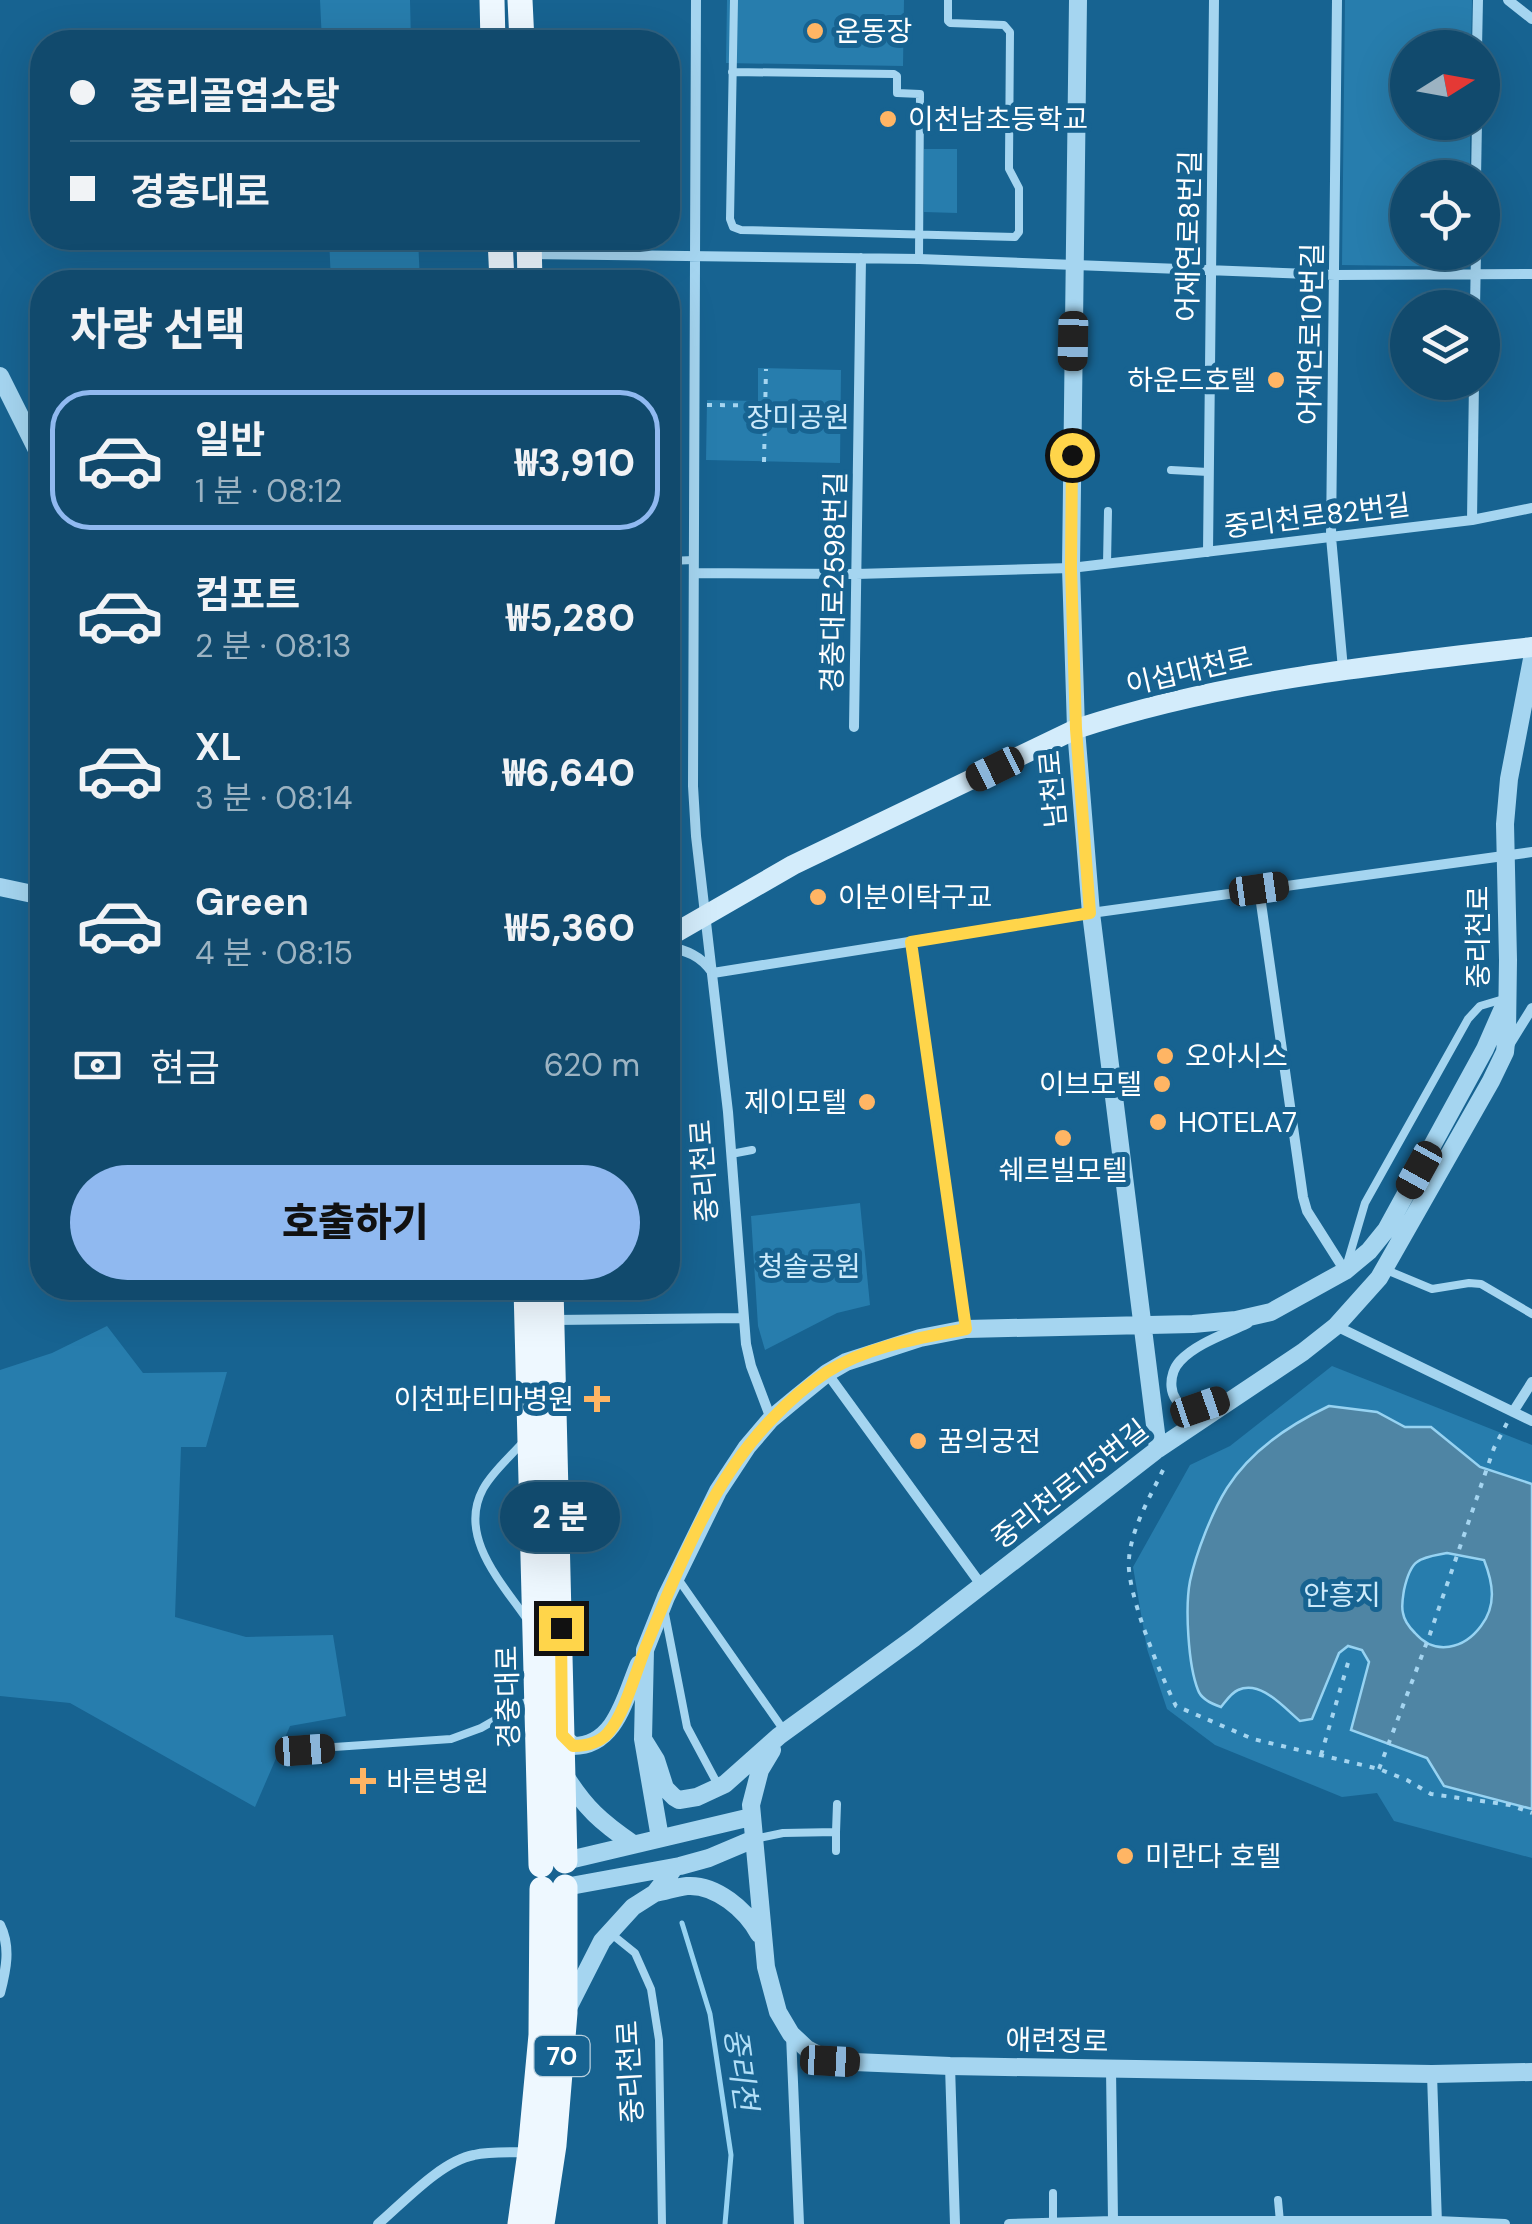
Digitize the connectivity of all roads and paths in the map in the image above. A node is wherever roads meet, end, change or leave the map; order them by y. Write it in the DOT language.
graph roads {
  1 [pos="492,0"];
  2 [pos="520,0"];
  3 [pos="696,0"];
  4 [pos="734,0"];
  5 [pos="948,0"];
  6 [pos="1078,0"];
  7 [pos="1214,0"];
  8 [pos="1337,0"];
  9 [pos="1478,0"];
  10 [pos="1508,0"];
  11 [pos="1532,19"];
  12 [pos="493,30"];
  13 [pos="521,30"];
  14 [pos="1477,30"];
  15 [pos="732,72"];
  16 [pos="920,236"];
  17 [pos="591,250"];
  18 [pos="693,257"];
  19 [pos="861,258"];
  20 [pos="919,259"];
  21 [pos="1074,265"];
  22 [pos="1210,270"];
  23 [pos="1476,273"];
  24 [pos="1335,274"];
  25 [pos="1532,274"];
  26 [pos="1476,290"];
  27 [pos="766,368"];
  28 [pos="0,376"];
  29 [pos="1474,400"];
  30 [pos="707,405"];
  31 [pos="766,406"];
  32 [pos="841,406"];
  33 [pos="30,435"];
  34 [pos="764,462"];
  35 [pos="1171,470"];
  36 [pos="1208,472"];
  37 [pos="1532,508"];
  38 [pos="1108,511"];
  39 [pos="1472,520"];
  40 [pos="1331,537"];
  41 [pos="1208,552"];
  42 [pos="680,560"];
  43 [pos="694,560"];
  44 [pos="1107,564"];
  45 [pos="1071,568"];
  46 [pos="694,573"];
  47 [pos="856,574"];
  48 [pos="1532,647"];
  49 [pos="1532,659"];
  50 [pos="1342,669"];
  51 [pos="854,727"];
  52 [pos="1076,729"];
  53 [pos="1532,852"];
  54 [pos="1506,855"];
  55 [pos="0,886"];
  56 [pos="1259,889"];
  57 [pos="30,893"];
  58 [pos="1090,913"];
  59 [pos="706,915"];
  60 [pos="680,930"];
  61 [pos="911,942"];
  62 [pos="680,949"];
  63 [pos="713,972"];
  64 [pos="1507,998"];
  65 [pos="1532,1008"];
  66 [pos="1505,1052"];
  67 [pos="752,1150"];
  68 [pos="730,1154"];
  69 [pos="1384,1270"];
  70 [pos="1345,1271"];
  71 [pos="526,1300"];
  72 [pos="551,1300"];
  73 [pos="1272,1312"];
  74 [pos="1532,1314"];
  75 [pos="743,1318"];
  76 [pos="551,1320"];
  77 [pos="1143,1324"];
  78 [pos="1336,1326"];
  79 [pos="966,1329"];
  80 [pos="827,1372"];
  81 [pos="1532,1382"];
  82 [pos="1243,1391"];
  83 [pos="1513,1412"];
  84 [pos="771,1419"];
  85 [pos="1532,1421"];
  86 [pos="529,1434"];
  87 [pos="1163,1455"];
  88 [pos="676,1576"];
  89 [pos="982,1586"];
  90 [pos="663,1605"];
  91 [pos="537,1635"];
  92 [pos="644,1650"];
  93 [pos="1350,1656"];
  94 [pos="537,1696"];
  95 [pos="782,1734"];
  96 [pos="562,1735"];
  97 [pos="644,1739"];
  98 [pos="305,1750"];
  99 [pos="1321,1755"];
  100 [pos="1379,1770"];
  101 [pos="564,1774"];
  102 [pos="720,1787"];
  103 [pos="837,1804"];
  104 [pos="751,1808"];
  105 [pos="1532,1813"];
  106 [pos="836,1832"];
  107 [pos="660,1838"];
  108 [pos="754,1840"];
  109 [pos="633,1844"];
  110 [pos="836,1851"];
  111 [pos="675,1867"];
  112 [pos="553,1876"];
  113 [pos="655,1893"];
  114 [pos="0,1925"];
  115 [pos="610,1932"];
  116 [pos="763,1940"];
  117 [pos="0,1993"];
  118 [pos="565,2013"];
  119 [pos="1028,2026"];
  120 [pos="791,2034"];
  121 [pos="1029,2060"];
  122 [pos="950,2066"];
  123 [pos="1111,2069"];
  124 [pos="1532,2072"];
  125 [pos="1432,2074"];
  126 [pos="530,2152"];
  127 [pos="1053,2193"];
  128 [pos="1278,2200"];
  129 [pos="1114,2221"];
  130 [pos="1053,2222"];
  131 [pos="1280,2223"];
  132 [pos="1437,2223"];
  133 [pos="378,2224"];
  134 [pos="520,2224"];
  135 [pos="542,2224"];
  136 [pos="662,2224"];
  137 [pos="799,2224"];
  138 [pos="956,2224"];
  139 [pos="1008,2224"];
  140 [pos="1505,2224"];
  1 -- 12 [label="main road"];
  2 -- 13 [label="main road"];
  3 -- 18 [label="street, 중리천로"];
  4 -- 15 [label="lane"];
  5 -- 16 [label="lane"];
  6 -- 21 [label="street, 남천로"];
  7 -- 22 [label="street, 어재연로8번길"];
  8 -- 24 [label="street, 어재연로10번길"];
  9 -- 14 [label="street"];
  10 -- 11 [label="street"];
  15 -- 16 [label="lane"];
  15 -- 16 [label="lane"];
  16 -- 20 [label="lane"];
  17 -- 18 [label="street"];
  18 -- 19 [label="street"];
  18 -- 43 [label="street, 중리천로"];
  19 -- 20 [label="street"];
  19 -- 47 [label="street, 경충대로2598번길"];
  20 -- 21 [label="street"];
  21 -- 22 [label="street"];
  21 -- 45 [label="street, 남천로"];
  22 -- 24 [label="street"];
  22 -- 36 [label="street, 어재연로8번길"];
  23 -- 24 [label="street"];
  23 -- 25 [label="street"];
  23 -- 26 [label="street"];
  24 -- 40 [label="street, 어재연로10번길"];
  27 -- 31 [label="path"];
  28 -- 33 [label="street"];
  29 -- 39 [label="street"];
  30 -- 31 [label="path"];
  31 -- 32 [label="path"];
  31 -- 34 [label="path"];
  35 -- 36 [label="lane"];
  36 -- 41 [label="street, 어재연로8번길"];
  37 -- 39 [label="street, 중리천로82번길"];
  38 -- 44 [label="lane"];
  39 -- 40 [label="street, 중리천로82번길"];
  40 -- 41 [label="street, 중리천로82번길"];
  40 -- 50 [label="street, 어재연로10번길"];
  41 -- 44 [label="street, 중리천로82번길"];
  42 -- 43 [label="lane"];
  43 -- 46 [label="street, 중리천로"];
  44 -- 45 [label="street, 중리천로82번길"];
  45 -- 47 [label="street, 중리천로82번길"];
  45 -- 52 [label="street, 남천로"];
  46 -- 47 [label="street, 중리천로82번길"];
  46 -- 59 [label="street, 중리천로"];
  47 -- 51 [label="street, 경충대로2598번길"];
  48 -- 50 [label="main road, 이섭대천로"];
  49 -- 54 [label="street, 중리천로"];
  50 -- 52 [label="main road, 이섭대천로"];
  52 -- 58 [label="street, 남천로"];
  52 -- 59 [label="main road, 이섭대천로"];
  53 -- 54 [label="street, 중리천로"];
  54 -- 56 [label="street, 중리천로"];
  54 -- 64 [label="street, 중리천로"];
  55 -- 57 [label="street"];
  56 -- 58 [label="street, 중리천로"];
  56 -- 70 [label="street"];
  58 -- 61 [label="street"];
  58 -- 77 [label="street, 남천로"];
  59 -- 60 [label="main road, 이섭대천로"];
  59 -- 63 [label="street, 중리천로"];
  61 -- 63 [label="street"];
  61 -- 79 [label="street"];
  62 -- 63 [label="street"];
  63 -- 68 [label="street, 중리천로"];
  64 -- 66 [label="street, 중리천로115번길"];
  64 -- 70 [label="street, 중리천로"];
  64 -- 70 [label="lane"];
  65 -- 66 [label="street"];
  66 -- 69 [label="street, 중리천로115번길"];
  67 -- 68 [label="lane"];
  68 -- 75 [label="street, 중리천로"];
  69 -- 74 [label="lane"];
  69 -- 78 [label="street, 중리천로115번길"];
  70 -- 73 [label="street, 중리천로"];
  71 -- 86 [label="main road, 경충대로 / 70"];
  72 -- 76 [label="main road, 경충대로 / 70"];
  73 -- 77 [label="street, 중리천로"];
  73 -- 82 [label="street"];
  75 -- 76 [label="street"];
  75 -- 84 [label="street, 중리천로"];
  76 -- 96 [label="main road, 경충대로 / 70"];
  77 -- 79 [label="street, 중리천로"];
  77 -- 87 [label="street, 남천로"];
  78 -- 82 [label="street, 중리천로115번길"];
  78 -- 83 [label="street"];
  79 -- 80 [label="street, 중리천로"];
  80 -- 84 [label="street, 중리천로"];
  80 -- 89 [label="street"];
  81 -- 83 [label="street"];
  82 -- 87 [label="street, 중리천로115번길"];
  83 -- 85 [label="street"];
  83 -- 100 [label="path"];
  84 -- 88 [label="street, 중리천로"];
  86 -- 91 [label="main road, 경충대로 / 70"];
  86 -- 91 [label="lane"];
  87 -- 89 [label="street, 중리천로115번길"];
  87 -- 99 [label="path"];
  88 -- 90 [label="street, 중리천로"];
  88 -- 95 [label="lane"];
  89 -- 95 [label="street, 중리천로115번길"];
  90 -- 92 [label="street, 중리천로"];
  90 -- 102 [label="lane"];
  91 -- 94 [label="main road, 경충대로 / 70"];
  92 -- 96 [label="street"];
  92 -- 97 [label="street, 중리천로"];
  93 -- 99 [label="path"];
  94 -- 98 [label="lane"];
  94 -- 112 [label="main road, 경충대로 / 70"];
  95 -- 102 [label="street, 중리천로115번길"];
  95 -- 104 [label="street"];
  96 -- 101 [label="main road, 경충대로 / 70"];
  97 -- 102 [label="street"];
  97 -- 107 [label="street, 중리천로"];
  99 -- 100 [label="path"];
  100 -- 105 [label="path"];
  101 -- 109 [label="street"];
  101 -- 112 [label="main road, 경충대로 / 70"];
  102 -- 104 [label="street"];
  103 -- 106 [label="lane"];
  104 -- 107 [label="street"];
  104 -- 108 [label="street"];
  106 -- 108 [label="lane"];
  106 -- 110 [label="lane"];
  107 -- 109 [label="street"];
  108 -- 111 [label="street"];
  108 -- 116 [label="street"];
  109 -- 112 [label="street"];
  111 -- 112 [label="street"];
  111 -- 113 [label="street"];
  112 -- 118 [label="main road, 경충대로 / 70"];
  112 -- 126 [label="main road, 경충대로 / 70"];
  113 -- 115 [label="street"];
  113 -- 116 [label="street"];
  114 -- 117 [label="street"];
  115 -- 118 [label="street"];
  115 -- 136 [label="lane, 중리천로"];
  116 -- 120 [label="street"];
  118 -- 135 [label="main road, 경충대로 / 70"];
  119 -- 121 [label="path"];
  120 -- 122 [label="street, 애련정로"];
  120 -- 137 [label="street"];
  122 -- 123 [label="street, 애련정로"];
  122 -- 138 [label="street"];
  123 -- 125 [label="street, 애련정로"];
  123 -- 129 [label="street"];
  124 -- 125 [label="street, 애련정로"];
  125 -- 132 [label="street"];
  126 -- 133 [label="street"];
  126 -- 134 [label="main road, 경충대로 / 70"];
  127 -- 130 [label="lane"];
  128 -- 131 [label="lane"];
  129 -- 130 [label="street"];
  129 -- 131 [label="street"];
  130 -- 139 [label="street"];
  131 -- 132 [label="street"];
  132 -- 140 [label="street"];
}
